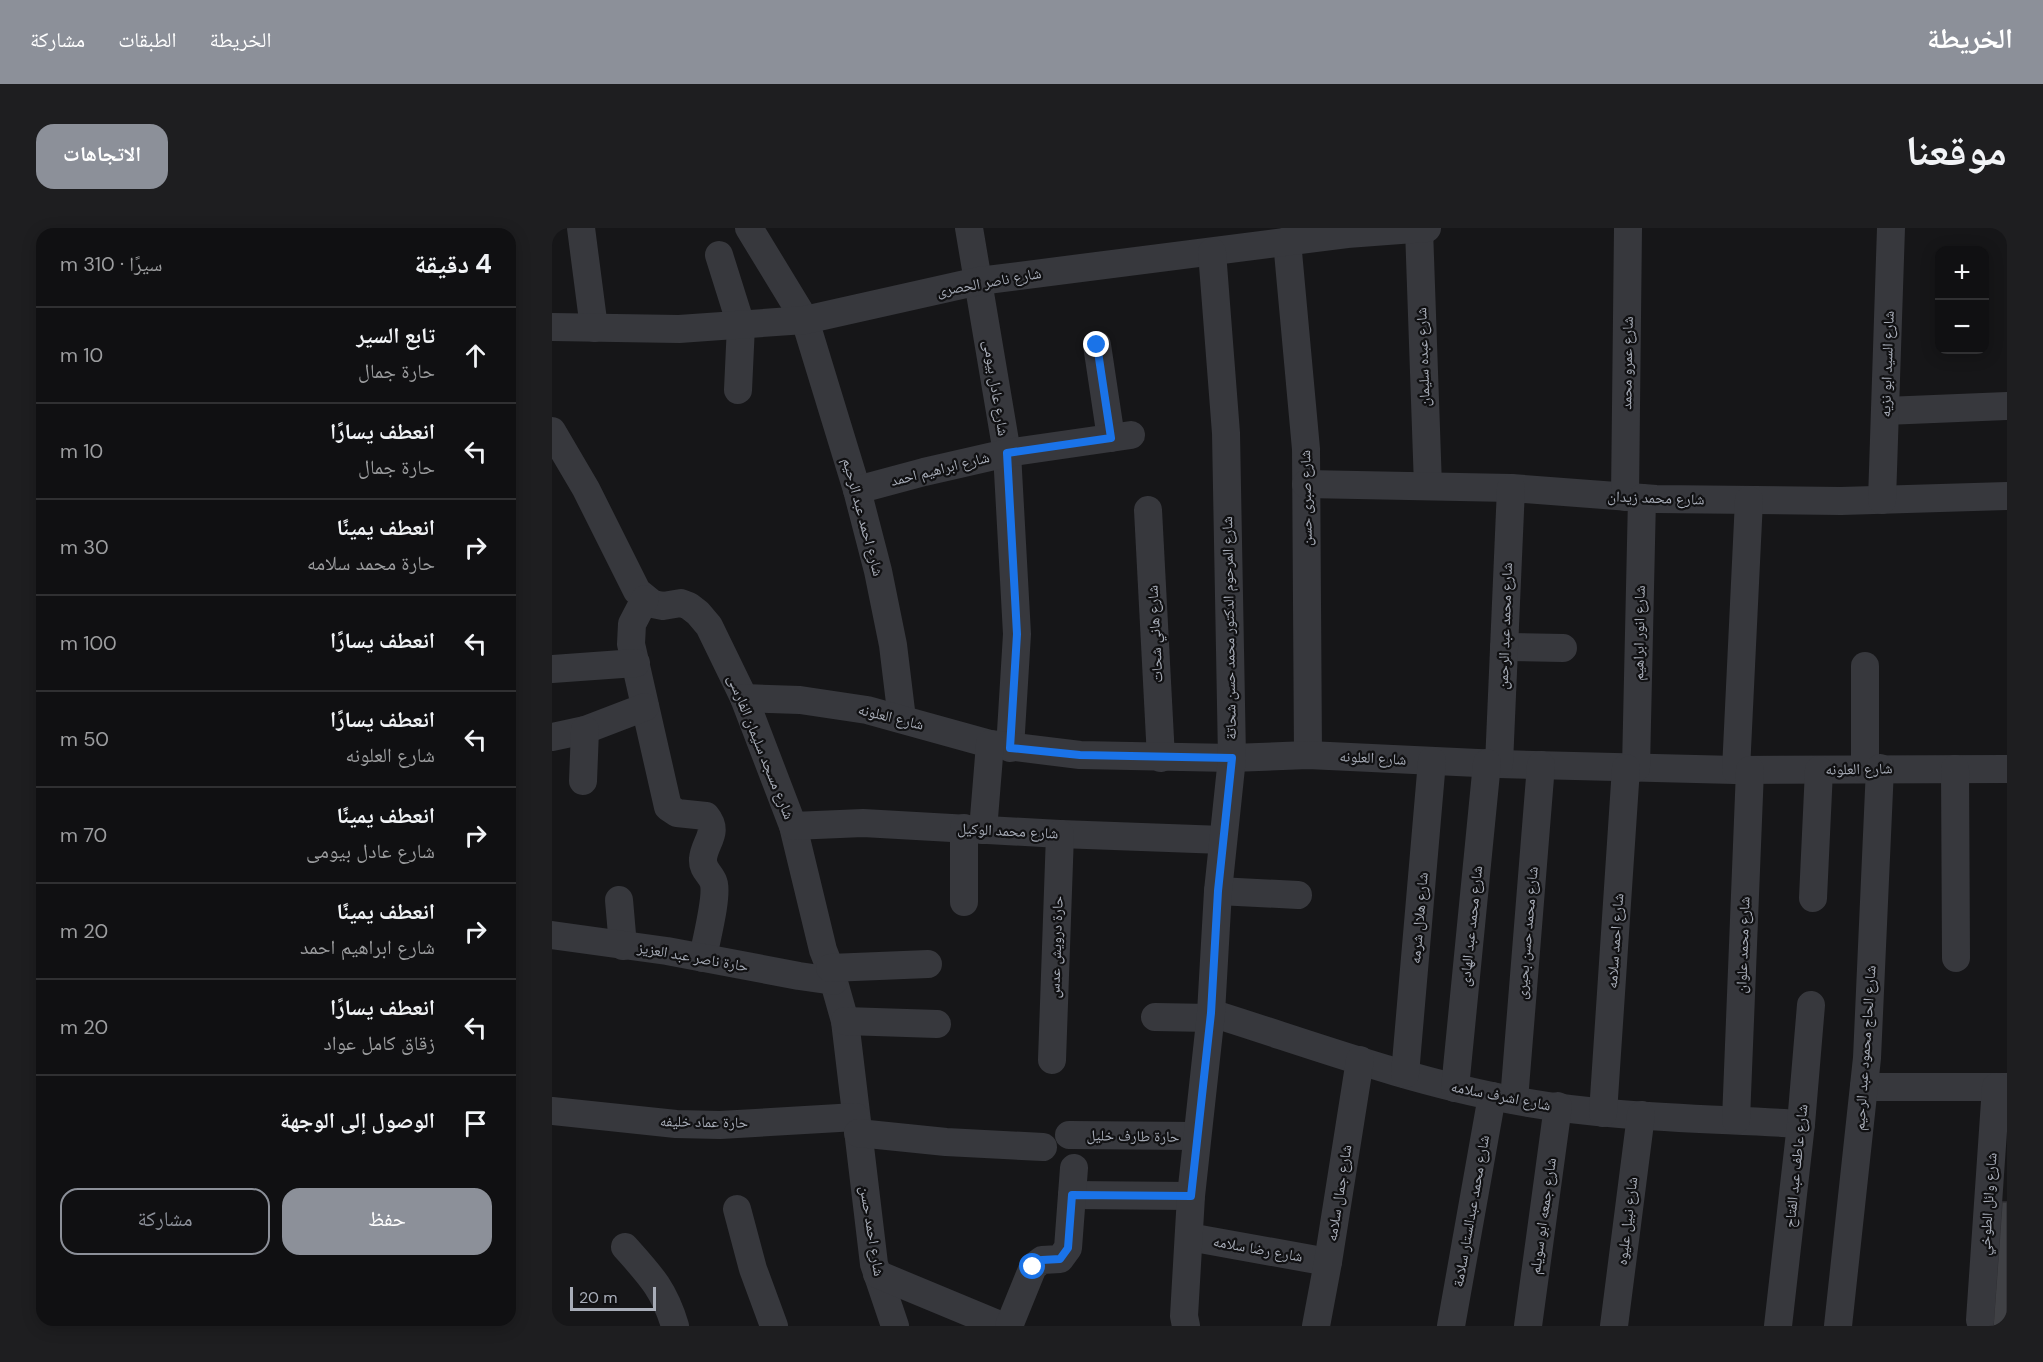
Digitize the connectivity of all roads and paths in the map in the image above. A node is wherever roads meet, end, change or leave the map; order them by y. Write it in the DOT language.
graph roads {
  1 [pos="581,228"];
  2 [pos="749,228"];
  3 [pos="969,228"];
  4 [pos="1427,228"];
  5 [pos="1628,228"];
  6 [pos="1892,228"];
  7 [pos="1419,229"];
  8 [pos="1347,231"];
  9 [pos="1287,241"];
  10 [pos="1205,244"];
  11 [pos="719,255"];
  12 [pos="979,281"];
  13 [pos="805,320"];
  14 [pos="741,325"];
  15 [pos="552,327"];
  16 [pos="594,328"];
  17 [pos="1097,345"];
  18 [pos="738,390"];
  19 [pos="2007,406"];
  20 [pos="1885,411"];
  21 [pos="553,435"];
  22 [pos="1007,453"];
  23 [pos="1306,484"];
  24 [pos="1428,486"];
  25 [pos="1511,488"];
  26 [pos="857,490"];
  27 [pos="2007,496"];
  28 [pos="1634,498"];
  29 [pos="1749,500"];
  30 [pos="1882,500"];
  31 [pos="1148,510"];
  32 [pos="645,599"];
  33 [pos="1504,647"];
  34 [pos="1563,648"];
  35 [pos="636,663"];
  36 [pos="1865,666"];
  37 [pos="552,669"];
  38 [pos="744,698"];
  39 [pos="645,707"];
  40 [pos="902,719"];
  41 [pos="585,730"];
  42 [pos="552,737"];
  43 [pos="1000,746"];
  44 [pos="1308,755"];
  45 [pos="1161,758"];
  46 [pos="1232,758"];
  47 [pos="1431,761"];
  48 [pos="1493,764"];
  49 [pos="1541,765"];
  50 [pos="1631,768"];
  51 [pos="1873,769"];
  52 [pos="1955,769"];
  53 [pos="2007,769"];
  54 [pos="1743,770"];
  55 [pos="1820,770"];
  56 [pos="583,781"];
  57 [pos="793,826"];
  58 [pos="974,829"];
  59 [pos="1060,834"];
  60 [pos="1223,840"];
  61 [pos="1218,891"];
  62 [pos="1298,895"];
  63 [pos="1813,897"];
  64 [pos="619,900"];
  65 [pos="964,902"];
  66 [pos="552,935"];
  67 [pos="623,946"];
  68 [pos="703,958"];
  69 [pos="1956,958"];
  70 [pos="928,964"];
  71 [pos="832,974"];
  72 [pos="1811,1005"];
  73 [pos="1211,1016"];
  74 [pos="1155,1017"];
  75 [pos="845,1021"];
  76 [pos="937,1024"];
  77 [pos="1052,1060"];
  78 [pos="1360,1060"];
  79 [pos="1405,1074"];
  80 [pos="1864,1087"];
  81 [pos="2001,1087"];
  82 [pos="1455,1088"];
  83 [pos="1503,1098"];
  84 [pos="1558,1106"];
  85 [pos="552,1111"];
  86 [pos="1603,1113"];
  87 [pos="1641,1115"];
  88 [pos="1736,1120"];
  89 [pos="1801,1124"];
  90 [pos="857,1125"];
  91 [pos="1069,1135"];
  92 [pos="1196,1136"];
  93 [pos="1043,1147"];
  94 [pos="1191,1196"];
  95 [pos="737,1209"];
  96 [pos="1189,1237"];
  97 [pos="625,1247"];
  98 [pos="1328,1262"];
  99 [pos="877,1274"];
  100 [pos="1980,1320"];
  101 [pos="675,1326"];
  102 [pos="774,1326"];
  103 [pos="895,1326"];
  104 [pos="1002,1326"];
  105 [pos="1009,1326"];
  106 [pos="1186,1326"];
  107 [pos="1316,1326"];
  108 [pos="1451,1326"];
  109 [pos="1528,1326"];
  110 [pos="1614,1326"];
  111 [pos="1778,1326"];
  112 [pos="1838,1326"];
  1 -- 16 [label="street"];
  2 -- 13 [label="street, شارع احمد عبد الرحيم"];
  3 -- 12 [label="street, شارع عادل بيومى"];
  4 -- 7 [label="street, شارع ناصر الحصرى"];
  5 -- 28 [label="street, شارع عمرو محمد"];
  6 -- 20 [label="street, شارع السيد ابو نزيه"];
  7 -- 8 [label="street, شارع ناصر الحصرى"];
  7 -- 24 [label="street, شارع عبده سليمان"];
  8 -- 9 [label="street, شارع ناصر الحصرى"];
  9 -- 10 [label="street, شارع ناصر الحصرى"];
  9 -- 23 [label="street, شارع صبرى حسن"];
  10 -- 12 [label="street, شارع ناصر الحصرى"];
  10 -- 46 [label="street, شارع المرحوم الدكتور محمد حسن شحاتة"];
  11 -- 14 [label="street"];
  12 -- 13 [label="street, شارع ناصر الحصرى"];
  12 -- 22 [label="street, شارع عادل بيومى"];
  13 -- 14 [label="street, شارع ناصر الحصرى"];
  13 -- 26 [label="street, شارع احمد عبد الرحيم"];
  14 -- 16 [label="street, شارع ناصر الحصرى"];
  14 -- 18 [label="street"];
  15 -- 16 [label="street, شارع ناصر الحصرى"];
  17 -- 22 [label="street, شارع ابراهيم احمد"];
  19 -- 20 [label="street"];
  20 -- 30 [label="street, شارع السيد ابو نزيه"];
  21 -- 32 [label="street"];
  22 -- 26 [label="street, شارع ابراهيم احمد"];
  22 -- 43 [label="street, شارع عادل بيومى"];
  23 -- 24 [label="street, شارع محمد زيدان"];
  23 -- 44 [label="street, شارع صبرى حسن"];
  24 -- 25 [label="street, شارع محمد زيدان"];
  25 -- 28 [label="street, شارع محمد زيدان"];
  25 -- 33 [label="street, شارع محمد عبد الرحمن"];
  26 -- 40 [label="street, شارع احمد عبد الرحيم"];
  27 -- 30 [label="street, شارع محمد زيدان"];
  28 -- 29 [label="street, شارع محمد زيدان"];
  28 -- 50 [label="street, شارع انور ابراهيم"];
  29 -- 30 [label="street, شارع محمد زيدان"];
  29 -- 54 [label="street, شارع محمد علوان"];
  31 -- 45 [label="street, شارع هاني شحات"];
  32 -- 35 [label="street"];
  32 -- 38 [label="street, شارع مسجد سليمان الفارسى"];
  33 -- 34 [label="street"];
  33 -- 48 [label="street, شارع محمد عبد الرحمن"];
  35 -- 37 [label="street"];
  35 -- 39 [label="street"];
  36 -- 51 [label="street, شارع الحاج محمود عبد الرحيم"];
  38 -- 40 [label="street, شارع العلونه"];
  38 -- 57 [label="street, شارع مسجد سليمان الفارسى"];
  39 -- 41 [label="street"];
  39 -- 68 [label="street"];
  40 -- 43 [label="street, شارع العلونه"];
  41 -- 42 [label="street"];
  41 -- 56 [label="street"];
  43 -- 45 [label="street, شارع العلونه"];
  43 -- 58 [label="street, شارع عادل بيومى"];
  44 -- 46 [label="street, شارع العلونه"];
  44 -- 47 [label="street, شارع العلونه"];
  45 -- 46 [label="street, شارع العلونه"];
  46 -- 60 [label="street, شارع المرحوم الدكتور محمد حسن شحاتة"];
  47 -- 48 [label="street, شارع العلونه"];
  47 -- 79 [label="street, شارع هلال شرمه"];
  48 -- 49 [label="street, شارع العلونه"];
  48 -- 82 [label="street, شارع محمد عبد الهادى"];
  49 -- 50 [label="street, شارع العلونه"];
  49 -- 83 [label="street, شارع محمد حسن بحيرى"];
  50 -- 54 [label="street, شارع العلونه"];
  50 -- 86 [label="street, شارع احمد سلامه"];
  51 -- 52 [label="street, شارع العلونه"];
  51 -- 55 [label="street, شارع العلونه"];
  51 -- 80 [label="street, شارع الحاج محمود عبد الرحيم"];
  52 -- 53 [label="street, شارع العلونه"];
  52 -- 69 [label="street"];
  54 -- 55 [label="street, شارع العلونه"];
  54 -- 88 [label="street, شارع محمد علوان"];
  55 -- 63 [label="street"];
  57 -- 58 [label="street, شارع محمد الوكيل"];
  57 -- 71 [label="street, شارع مسجد سليمان الفارسى"];
  58 -- 59 [label="street, شارع محمد الوكيل"];
  58 -- 65 [label="street, شارع عادل بيومى"];
  59 -- 60 [label="street, شارع محمد الوكيل"];
  59 -- 77 [label="street, حارة درويش عدس"];
  60 -- 61 [label="street, شارع المرحوم الدكتور محمد حسن شحاتة"];
  61 -- 62 [label="street"];
  61 -- 73 [label="street, شارع المرحوم الدكتور محمد حسن شحاتة"];
  64 -- 67 [label="street"];
  66 -- 67 [label="street, حارة ناصر عبد العزيز"];
  67 -- 68 [label="street, حارة ناصر عبد العزيز"];
  68 -- 71 [label="street, حارة ناصر عبد العزيز"];
  70 -- 71 [label="street, حارة ناصر عبد العزيز"];
  71 -- 75 [label="street, شارع مسجد سليمان الفارسى"];
  72 -- 89 [label="street, شارع عاطف عبد الفتاح"];
  73 -- 74 [label="street, شارع اشرف سلامه"];
  73 -- 78 [label="street, شارع اشرف سلامه"];
  73 -- 92 [label="street, شارع المرحوم الدكتور محمد حسن شحاتة"];
  75 -- 76 [label="street"];
  75 -- 90 [label="street, شارع مسجد سليمان الفارسى"];
  78 -- 79 [label="street, شارع اشرف سلامه"];
  78 -- 98 [label="street, شارع جمال سلامه"];
  79 -- 82 [label="street, شارع اشرف سلامه"];
  80 -- 81 [label="street"];
  80 -- 112 [label="street, شارع الحاج محمود عبد الرحيم"];
  81 -- 100 [label="street, شارع وائل الطوخي"];
  82 -- 83 [label="street, شارع اشرف سلامه"];
  83 -- 84 [label="street, شارع اشرف سلامه"];
  83 -- 108 [label="street, شارع محمد عبدالستار سلامة"];
  84 -- 86 [label="street, شارع اشرف سلامه"];
  84 -- 109 [label="street, شارع جمعه ابو سويلم"];
  85 -- 90 [label="street, حارة عماد خليفه"];
  86 -- 87 [label="street, شارع اشرف سلامه"];
  87 -- 88 [label="street, شارع اشرف سلامه"];
  87 -- 110 [label="street, شارع نبيل عليوه"];
  88 -- 89 [label="street, شارع اشرف سلامه"];
  89 -- 111 [label="street, شارع عاطف عبد الفتاح"];
  90 -- 93 [label="street, حارة عماد خليفه"];
  90 -- 99 [label="street, شارع احمد حسن"];
  91 -- 92 [label="street, حارة طارف خليل"];
  92 -- 94 [label="street, شارع المرحوم الدكتور محمد حسن شحاتة"];
  94 -- 96 [label="street, شارع المرحوم الدكتور محمد حسن شحاتة"];
  94 -- 105 [label="street"];
  95 -- 102 [label="street"];
  96 -- 98 [label="street, شارع رضا سلامه"];
  96 -- 106 [label="street, شارع المرحوم الدكتور محمد حسن شحاتة"];
  97 -- 101 [label="street"];
  98 -- 107 [label="street, شارع جمال سلامه"];
  99 -- 103 [label="street, شارع احمد حسن"];
  99 -- 104 [label="street"];
}
